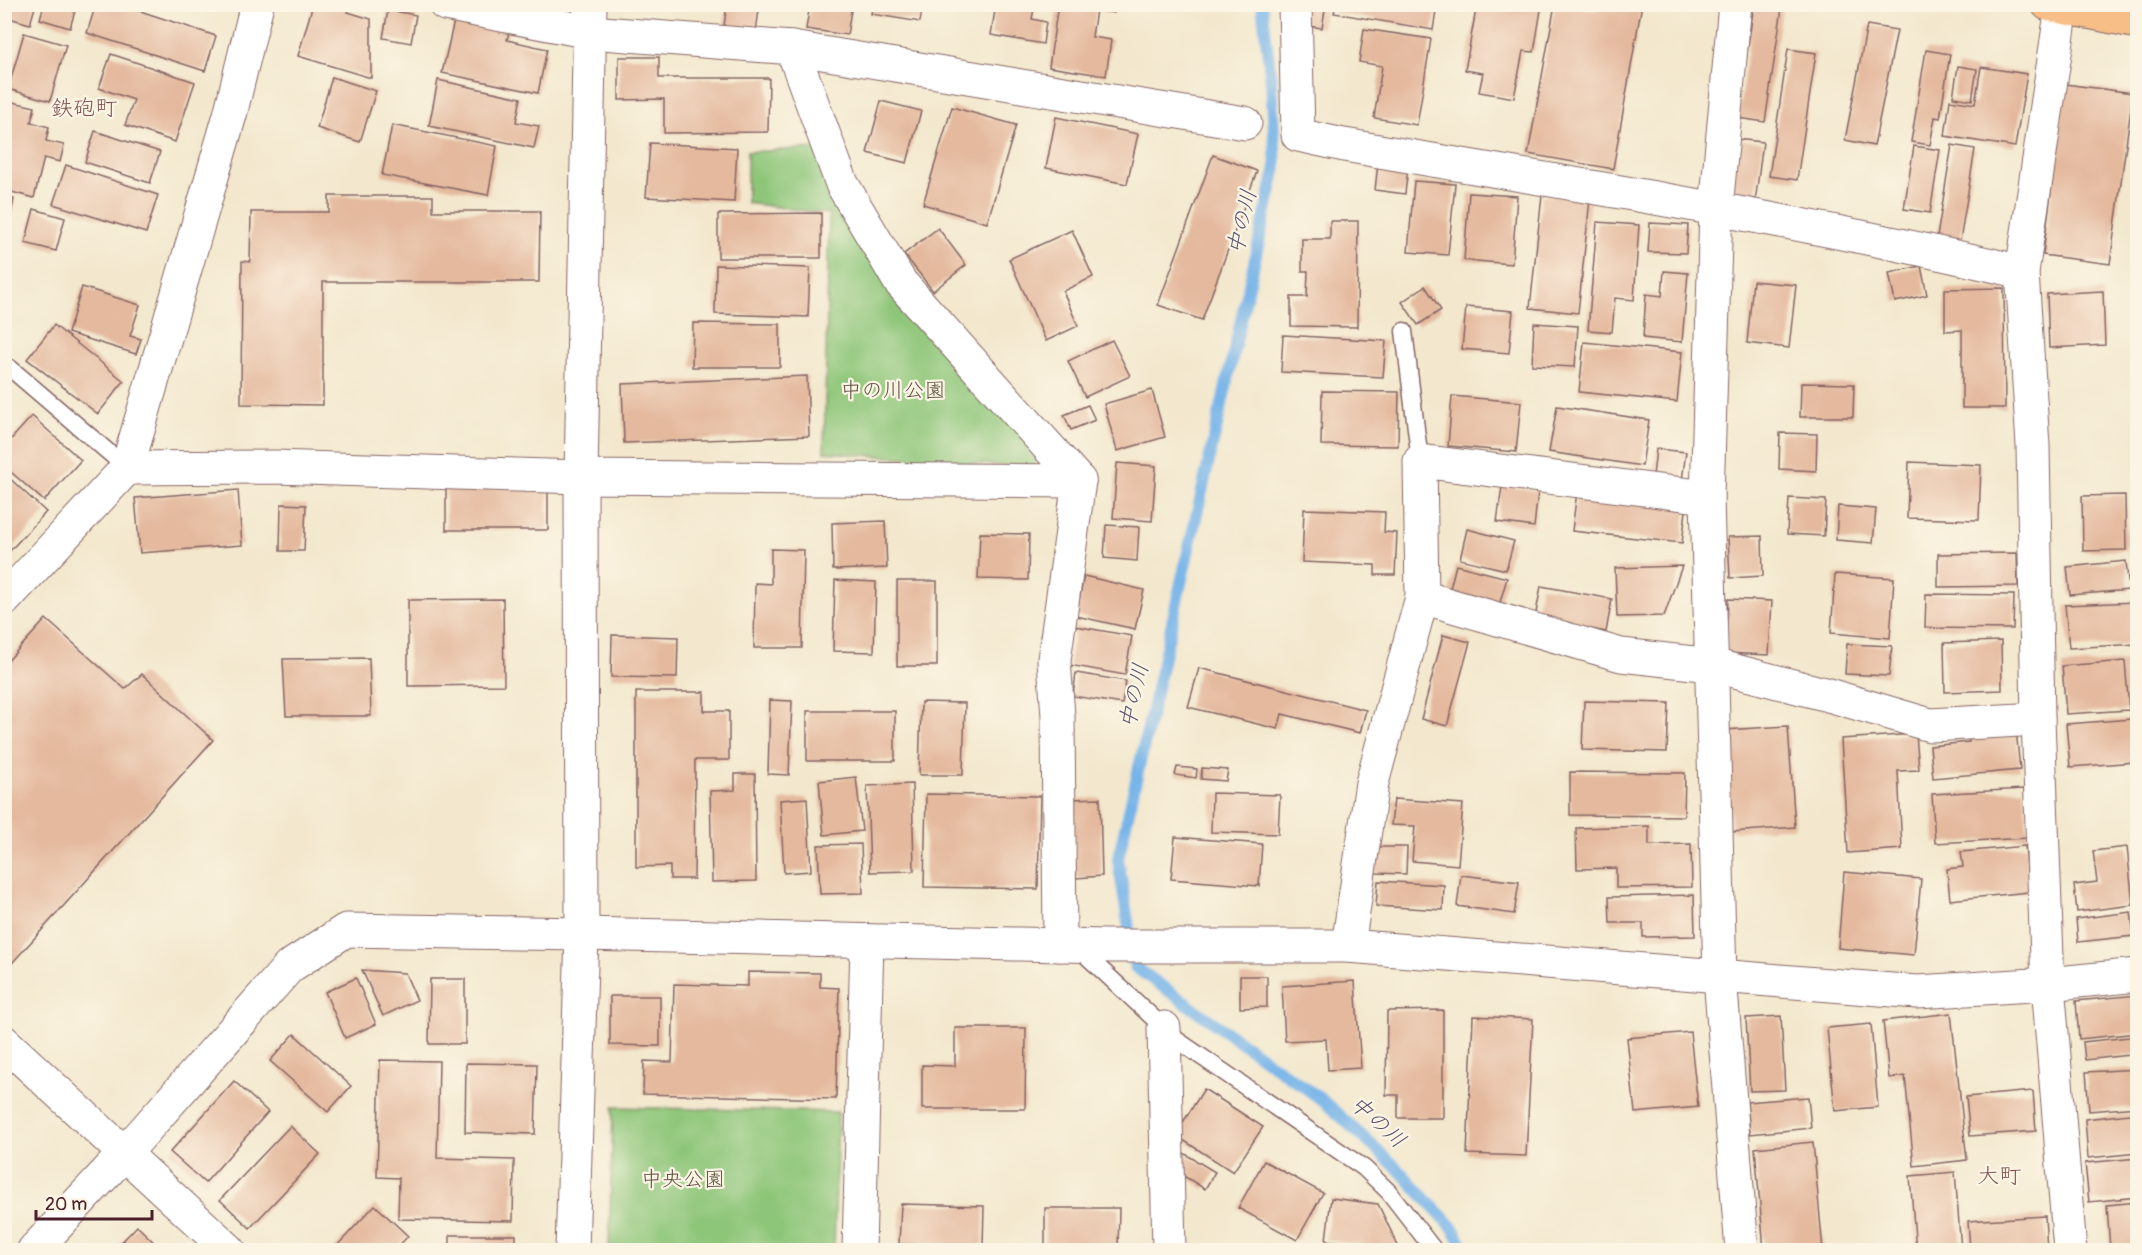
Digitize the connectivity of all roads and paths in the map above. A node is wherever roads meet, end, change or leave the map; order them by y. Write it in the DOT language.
graph roads {
  1 [pos="256,4"];
  2 [pos="444,4"];
  3 [pos="1295,4"];
  4 [pos="1736,4"];
  5 [pos="2055,6"];
  6 [pos="590,18"];
  7 [pos="2138,22"];
  8 [pos="792,48"];
  9 [pos="1245,123"];
  10 [pos="1716,209"];
  11 [pos="2022,272"];
  12 [pos="1404,331"];
  13 [pos="4,369"];
  14 [pos="1420,460"];
  15 [pos="128,468"];
  16 [pos="581,477"];
  17 [pos="1079,481"];
  18 [pos="1707,497"];
  19 [pos="1422,597"];
  20 [pos="4,600"];
  21 [pos="1712,665"];
  22 [pos="2038,719"];
  23 [pos="582,934"];
  24 [pos="867,941"];
  25 [pos="1080,946"];
  26 [pos="1348,946"];
  27 [pos="2138,975"];
  28 [pos="1720,977"];
  29 [pos="2048,984"];
  30 [pos="1164,1028"];
  31 [pos="4,1042"];
  32 [pos="123,1155"];
  33 [pos="34,1251"];
  34 [pos="229,1251"];
  35 [pos="572,1251"];
  36 [pos="859,1251"];
  37 [pos="1169,1251"];
  38 [pos="1434,1251"];
  39 [pos="1742,1251"];
  40 [pos="2070,1251"];
  1 -- 15 [label="street"];
  2 -- 6 [label="street"];
  3 -- 10 [label="street"];
  4 -- 10 [label="street"];
  5 -- 7 [label="main road"];
  5 -- 11 [label="street"];
  6 -- 8 [label="street"];
  6 -- 16 [label="street"];
  8 -- 9 [label="street"];
  8 -- 17 [label="street"];
  10 -- 11 [label="street"];
  10 -- 18 [label="street"];
  11 -- 22 [label="street"];
  12 -- 14 [label="lane"];
  13 -- 15 [label="lane"];
  14 -- 18 [label="street"];
  14 -- 19 [label="street"];
  15 -- 16 [label="street"];
  15 -- 20 [label="street"];
  16 -- 17 [label="street"];
  16 -- 23 [label="street"];
  17 -- 25 [label="street"];
  18 -- 21 [label="street"];
  19 -- 21 [label="street"];
  19 -- 26 [label="street"];
  21 -- 22 [label="street"];
  21 -- 28 [label="street"];
  22 -- 29 [label="street"];
  23 -- 24 [label="street"];
  23 -- 32 [label="street"];
  23 -- 35 [label="street"];
  24 -- 25 [label="street"];
  24 -- 36 [label="street"];
  25 -- 26 [label="street"];
  25 -- 30 [label="lane"];
  26 -- 28 [label="street"];
  27 -- 29 [label="street"];
  28 -- 29 [label="street"];
  28 -- 39 [label="street"];
  29 -- 40 [label="street"];
  30 -- 37 [label="street"];
  30 -- 38 [label="lane"];
  31 -- 32 [label="street"];
  32 -- 33 [label="street"];
  32 -- 34 [label="street"];
}
